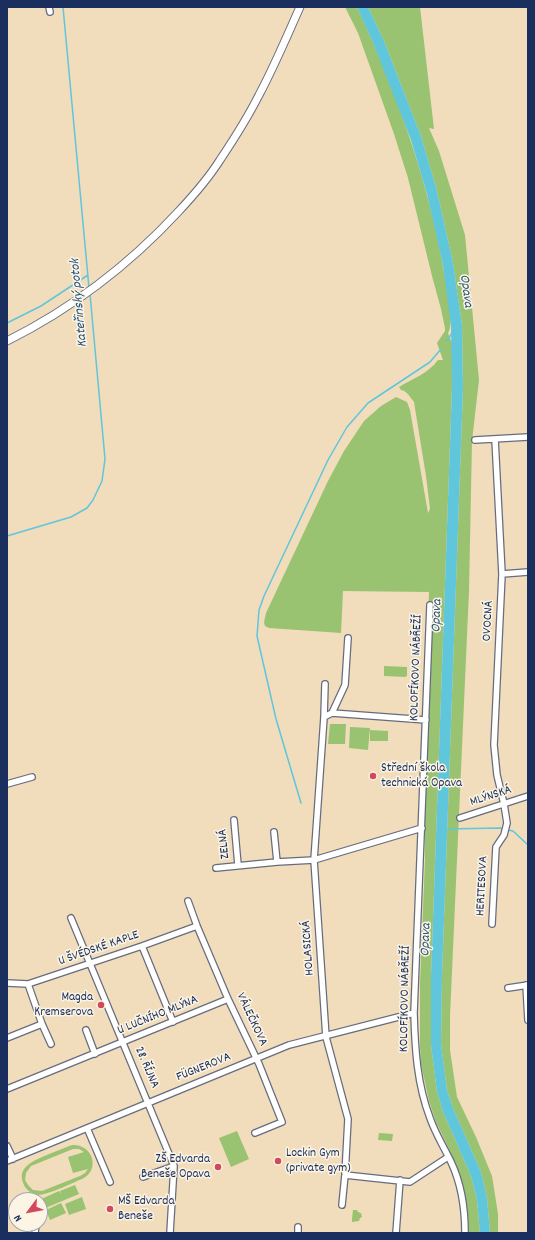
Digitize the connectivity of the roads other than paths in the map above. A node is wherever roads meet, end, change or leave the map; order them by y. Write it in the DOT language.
graph roads {
  1 [pos="300,7"];
  2 [pos="7,341"];
  3 [pos="528,437"];
  4 [pos="495,439"];
  5 [pos="475,440"];
  6 [pos="528,572"];
  7 [pos="502,574"];
  8 [pos="430,605"];
  9 [pos="348,638"];
  10 [pos="325,684"];
  11 [pos="332,713"];
  12 [pos="324,717"];
  13 [pos="426,720"];
  14 [pos="32,777"];
  15 [pos="7,784"];
  16 [pos="528,796"];
  17 [pos="504,804"];
  18 [pos="460,818"];
  19 [pos="234,820"];
  20 [pos="422,828"];
  21 [pos="274,832"];
  22 [pos="314,860"];
  23 [pos="277,862"];
  24 [pos="238,865"];
  25 [pos="216,868"];
  26 [pos="188,901"];
  27 [pos="71,918"];
  28 [pos="492,924"];
  29 [pos="197,926"];
  30 [pos="142,946"];
  31 [pos="90,963"];
  32 [pos="7,984"];
  33 [pos="28,984"];
  34 [pos="527,985"];
  35 [pos="508,988"];
  36 [pos="228,998"];
  37 [pos="414,1013"];
  38 [pos="528,1020"];
  39 [pos="173,1022"];
  40 [pos="42,1024"];
  41 [pos="86,1030"];
  42 [pos="326,1037"];
  43 [pos="7,1038"];
  44 [pos="123,1042"];
  45 [pos="51,1044"];
  46 [pos="96,1054"];
  47 [pos="256,1059"];
  48 [pos="7,1089"];
  49 [pos="148,1102"];
  50 [pos="87,1128"];
  51 [pos="255,1133"];
  52 [pos="7,1146"];
  53 [pos="448,1157"];
  54 [pos="10,1160"];
  55 [pos="174,1166"];
  56 [pos="345,1175"];
  57 [pos="143,1177"];
  58 [pos="400,1180"];
  59 [pos="110,1182"];
  60 [pos="342,1205"];
  61 [pos="170,1233"];
  62 [pos="396,1233"];
  63 [pos="465,1233"];
  1 -- 2 [label="main road"];
  3 -- 4 [label="street"];
  4 -- 5 [label="street"];
  4 -- 7 [label="street, OVOCNÁ"];
  6 -- 7 [label="street"];
  7 -- 17 [label="street, OVOCNÁ"];
  8 -- 13 [label="street, KOLOFÍKOVO NÁBŘEŽÍ"];
  9 -- 11 [label="street"];
  10 -- 12 [label="street, HOLASICKÁ"];
  11 -- 12 [label="street"];
  11 -- 13 [label="street"];
  12 -- 22 [label="street, HOLASICKÁ"];
  13 -- 20 [label="street, KOLOFÍKOVO NÁBŘEŽÍ"];
  14 -- 15 [label="street"];
  16 -- 17 [label="street, MLÝNSKÁ"];
  17 -- 18 [label="street, MLÝNSKÁ"];
  17 -- 28 [label="street, HERITESOVA"];
  19 -- 24 [label="street, ZELNÁ"];
  20 -- 22 [label="street"];
  20 -- 37 [label="street, KOLOFÍKOVO NÁBŘEŽÍ"];
  21 -- 23 [label="street"];
  22 -- 23 [label="street, ZELNÁ"];
  22 -- 42 [label="street, HOLASICKÁ"];
  23 -- 24 [label="street, ZELNÁ"];
  24 -- 25 [label="street, ZELNÁ"];
  26 -- 29 [label="street, VÁLEČKOVA"];
  27 -- 31 [label="street, 28. ŘÍJNA"];
  29 -- 30 [label="street, U ŠVÉDSKÉ KAPLE"];
  29 -- 36 [label="street, VÁLEČKOVA"];
  30 -- 31 [label="street, U ŠVÉDSKÉ KAPLE"];
  30 -- 39 [label="street"];
  31 -- 33 [label="street, U ŠVÉDSKÉ KAPLE"];
  31 -- 44 [label="street, 28. ŘÍJNA"];
  32 -- 33 [label="street, U ŠVÉDSKÉ KAPLE"];
  33 -- 40 [label="street"];
  34 -- 35 [label="street"];
  34 -- 38 [label="street"];
  36 -- 39 [label="street, U LUČNÍHO MLÝNA"];
  36 -- 47 [label="street, VÁLEČKOVA"];
  37 -- 42 [label="street, FÜGNEROVA"];
  37 -- 53 [label="street, KOLOFÍKOVO NÁBŘEŽÍ"];
  39 -- 44 [label="street, U LUČNÍHO MLÝNA"];
  40 -- 43 [label="street"];
  40 -- 45 [label="street"];
  41 -- 46 [label="street"];
  42 -- 47 [label="street, FÜGNEROVA"];
  42 -- 56 [label="street, HOLASICKÁ"];
  44 -- 46 [label="street, U LUČNÍHO MLÝNA"];
  44 -- 49 [label="street, 28. ŘÍJNA"];
  46 -- 48 [label="street, U LUČNÍHO MLÝNA"];
  47 -- 49 [label="street, FÜGNEROVA"];
  47 -- 51 [label="street, VÁLEČKOVA"];
  49 -- 50 [label="street, FÜGNEROVA"];
  49 -- 55 [label="street, 28. ŘÍJNA"];
  50 -- 54 [label="street, FÜGNEROVA"];
  50 -- 59 [label="street"];
  52 -- 54 [label="street"];
  53 -- 58 [label="street"];
  53 -- 63 [label="street, KOLOFÍKOVO NÁBŘEŽÍ"];
  55 -- 57 [label="street"];
  55 -- 61 [label="street, 28. ŘÍJNA"];
  56 -- 58 [label="street"];
  56 -- 60 [label="street, HOLASICKÁ"];
  58 -- 62 [label="street"];
}
